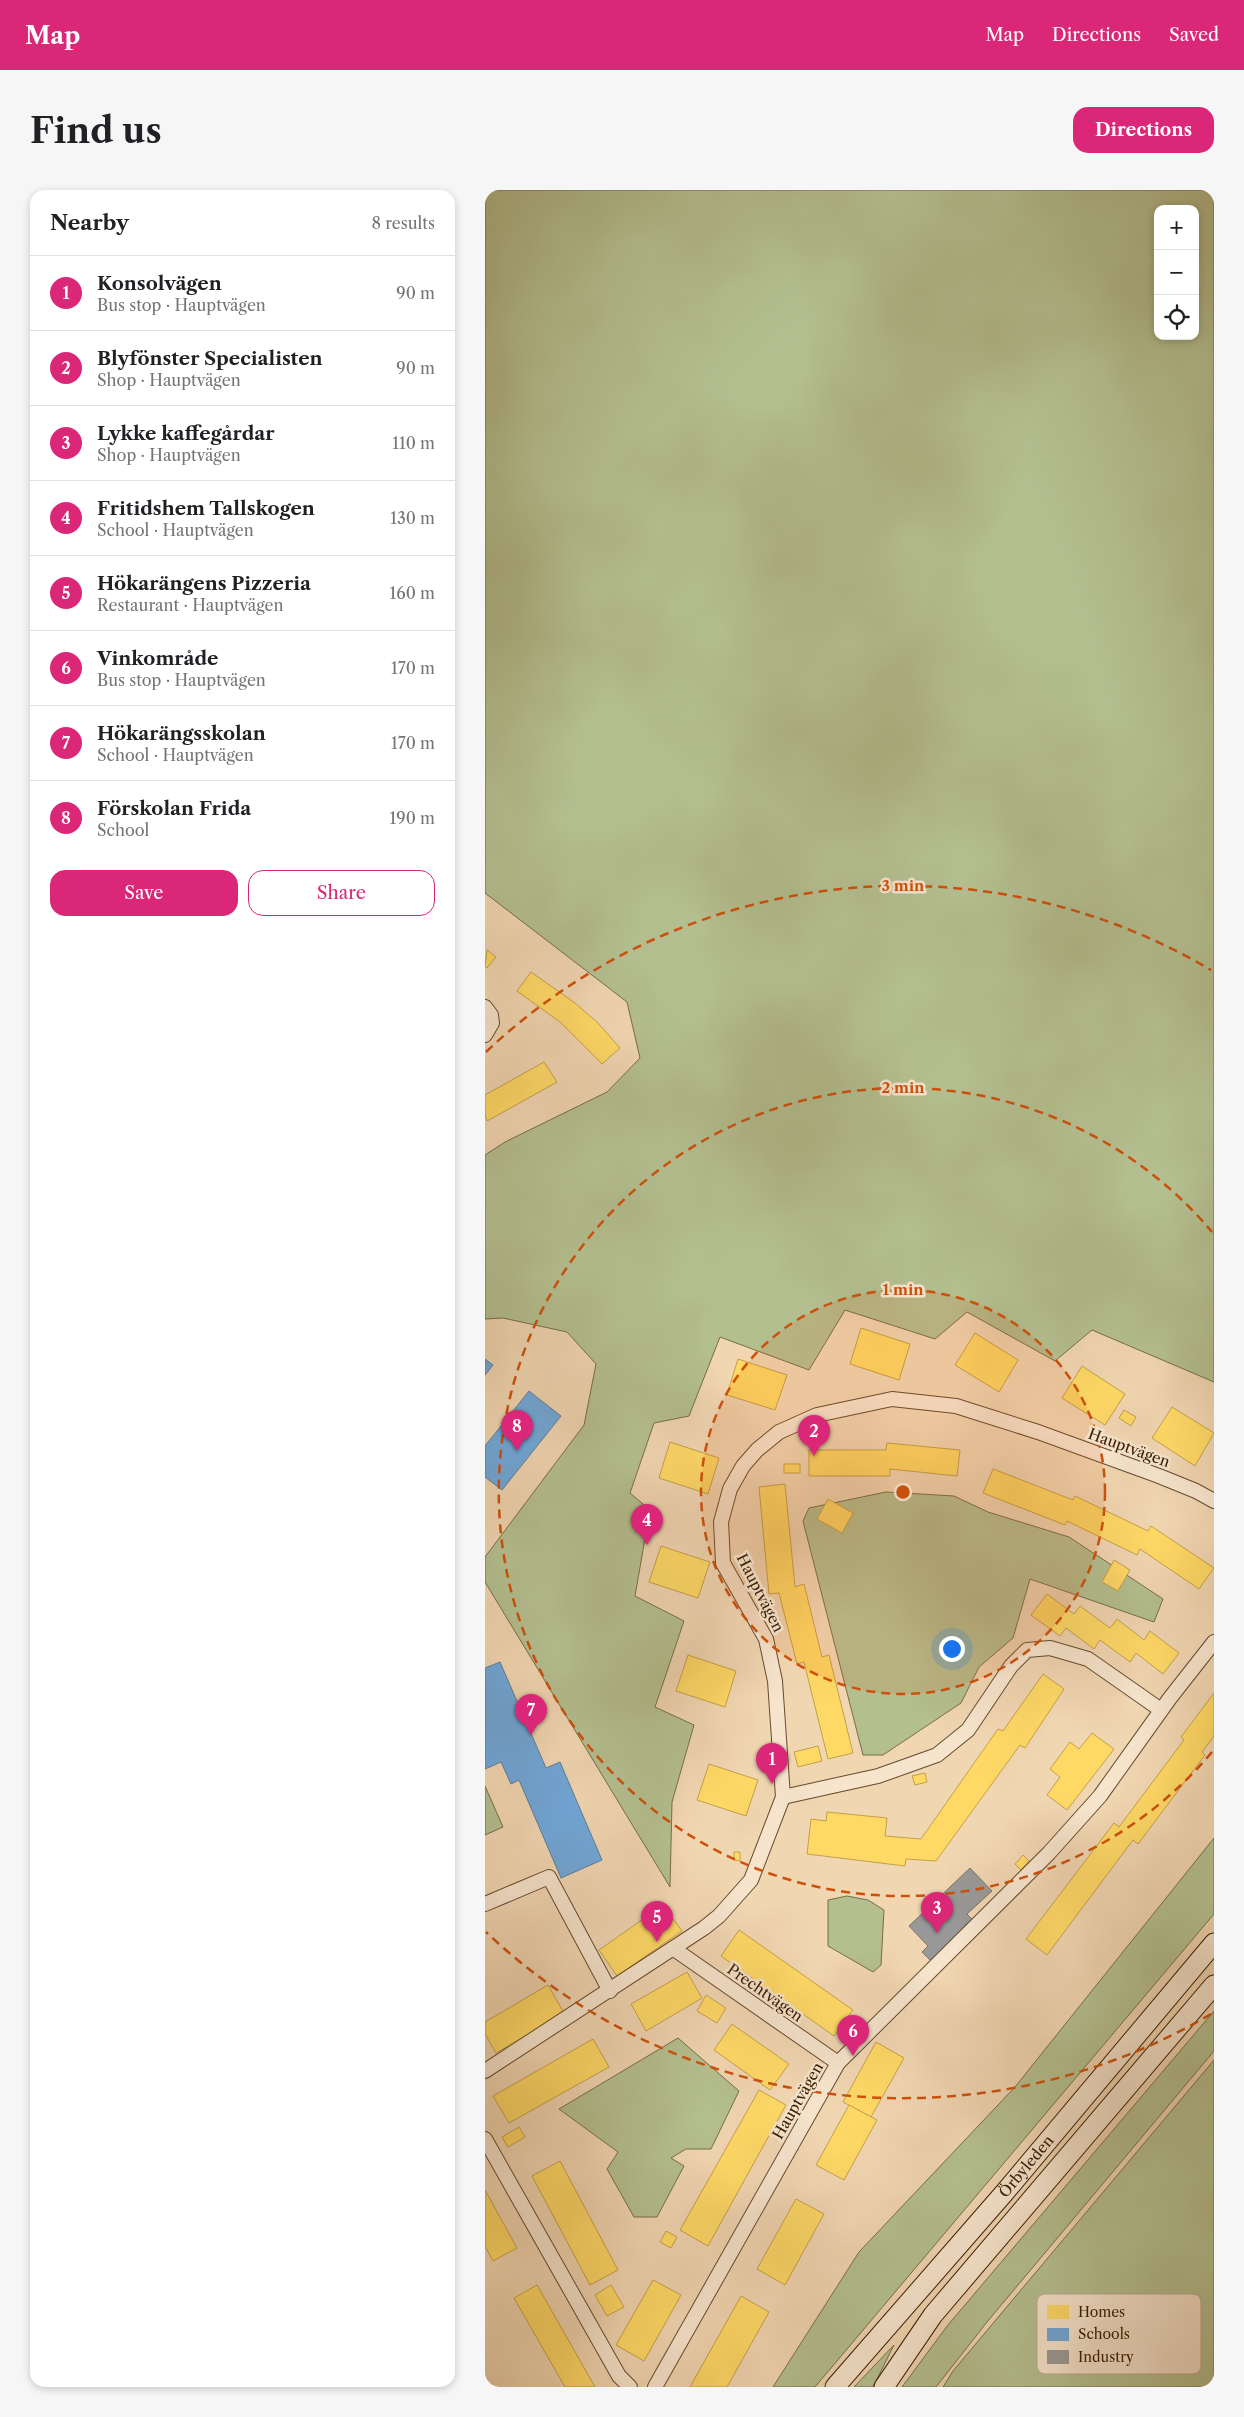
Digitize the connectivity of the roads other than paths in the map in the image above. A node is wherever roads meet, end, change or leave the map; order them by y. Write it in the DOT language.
graph roads {
  1 [pos="485,1008"];
  2 [pos="485,1035"];
  3 [pos="1214,1501"];
  4 [pos="1214,1642"];
  5 [pos="1161,1710"];
  6 [pos="783,1797"];
  7 [pos="485,1904"];
  8 [pos="1214,1943"];
  9 [pos="674,1949"];
  10 [pos="1214,1984"];
  11 [pos="610,1991"];
  12 [pos="838,2063"];
  13 [pos="485,2071"];
  14 [pos="485,2139"];
  15 [pos="630,2387"];
  16 [pos="655,2387"];
  17 [pos="835,2387"];
  18 [pos="884,2387"];
  1 -- 2 [label="street"];
  3 -- 6 [label="street, Hauptvägen"];
  4 -- 5 [label="street, Hauptvägen"];
  5 -- 6 [label="street"];
  5 -- 12 [label="street, Hauptvägen"];
  6 -- 9 [label="street, Hauptvägen"];
  7 -- 11 [label="street"];
  8 -- 17 [label="main road, Örbyleden"];
  9 -- 11 [label="street, Hauptvägen"];
  9 -- 12 [label="street, Prechtvägen"];
  10 -- 18 [label="main road, Örbyleden"];
  11 -- 13 [label="street, Hauptvägen"];
  12 -- 16 [label="street, Hauptvägen"];
  14 -- 15 [label="street"];
}
